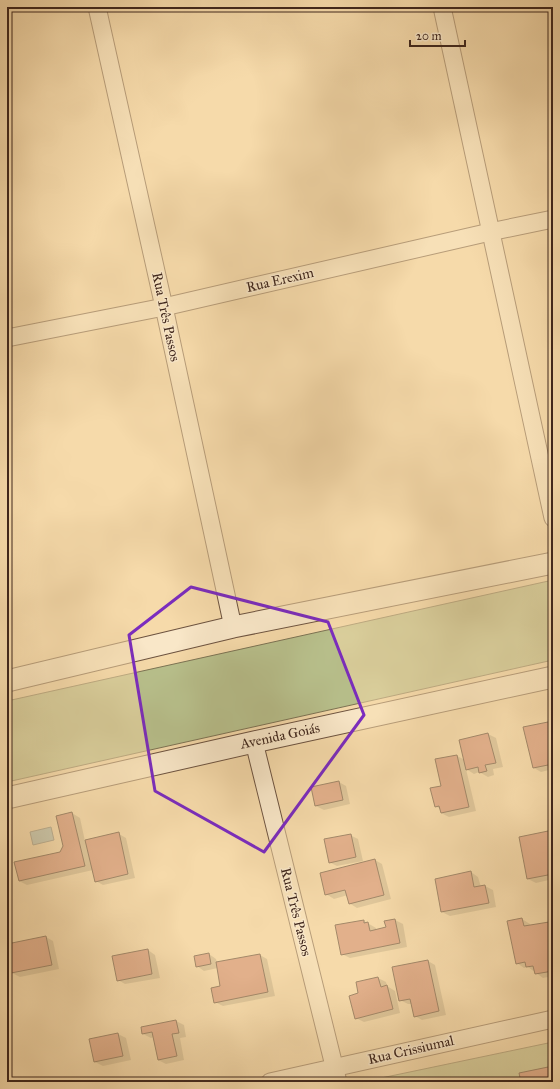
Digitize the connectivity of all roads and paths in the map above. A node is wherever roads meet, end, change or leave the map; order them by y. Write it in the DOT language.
graph roads {
  1 [pos="96,7"];
  2 [pos="442,7"];
  3 [pos="553,219"];
  4 [pos="490,232"];
  5 [pos="164,307"];
  6 [pos="7,338"];
  7 [pos="553,518"];
  8 [pos="553,563"];
  9 [pos="233,628"];
  10 [pos="553,677"];
  11 [pos="7,681"];
  12 [pos="254,742"];
  13 [pos="7,798"];
  14 [pos="553,1019"];
  15 [pos="336,1075"];
  16 [pos="270,1082"];
  1 -- 5 [label="street, Rua Três Passos"];
  2 -- 4 [label="street"];
  3 -- 4 [label="street, Rua Erexim"];
  4 -- 5 [label="street, Rua Erexim"];
  4 -- 7 [label="street"];
  5 -- 6 [label="street, Rua Erexim"];
  5 -- 9 [label="street, Rua Três Passos"];
  8 -- 9 [label="street"];
  9 -- 11 [label="street"];
  10 -- 12 [label="street, Avenida Goiás"];
  12 -- 13 [label="street, Avenida Goiás"];
  12 -- 15 [label="street, Rua Três Passos"];
  14 -- 15 [label="street, Rua Crissiumal"];
  15 -- 16 [label="street, Rua Crissiumal"];
}
